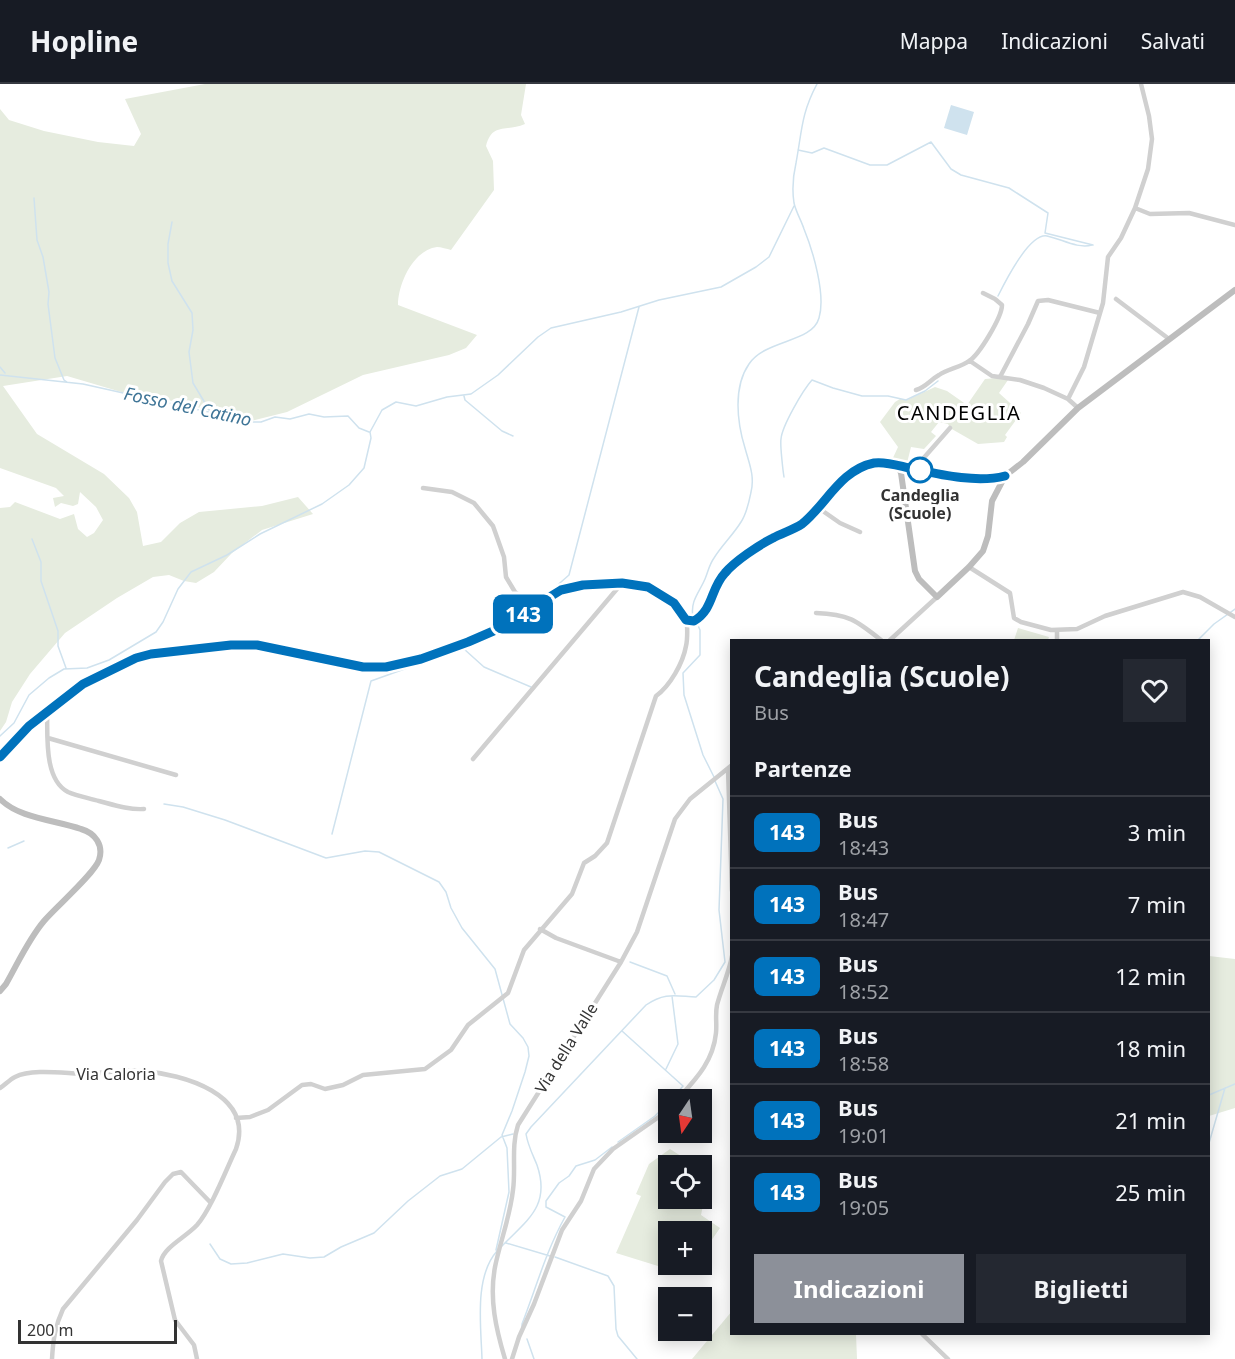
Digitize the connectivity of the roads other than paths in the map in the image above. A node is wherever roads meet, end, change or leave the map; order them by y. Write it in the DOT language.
graph roads {
  1 [pos="1141,84"];
  2 [pos="1135,208"];
  3 [pos="1235,225"];
  4 [pos="1235,290"];
  5 [pos="983,293"];
  6 [pos="1116,299"];
  7 [pos="1100,314"];
  8 [pos="1169,339"];
  9 [pos="970,361"];
  10 [pos="1000,377"];
  11 [pos="916,390"];
  12 [pos="1068,399"];
  13 [pos="1078,408"];
  14 [pos="950,428"];
  15 [pos="897,465"];
  16 [pos="910,468"];
  17 [pos="901,473"];
  18 [pos="1005,476"];
  19 [pos="423,488"];
  20 [pos="817,507"];
  21 [pos="860,532"];
  22 [pos="969,567"];
  23 [pos="622,583"];
  24 [pos="937,597"];
  25 [pos="533,606"];
  26 [pos="816,614"];
  27 [pos="1235,617"];
  28 [pos="694,620"];
  29 [pos="1058,631"];
  30 [pos="880,639"];
  31 [pos="891,639"];
  32 [pos="1057,639"];
  33 [pos="47,710"];
  34 [pos="48,738"];
  35 [pos="0,757"];
  36 [pos="472,759"];
  37 [pos="730,767"];
  38 [pos="176,775"];
  39 [pos="0,799"];
  40 [pos="144,809"];
  41 [pos="540,929"];
  42 [pos="621,962"];
  43 [pos="730,962"];
  44 [pos="0,991"];
  45 [pos="0,1088"];
  46 [pos="687,1089"];
  47 [pos="658,1116"];
  48 [pos="236,1118"];
  49 [pos="210,1202"];
  50 [pos="923,1335"];
  51 [pos="52,1359"];
  52 [pos="197,1359"];
  53 [pos="505,1359"];
  54 [pos="512,1359"];
  55 [pos="948,1359"];
  1 -- 2 [label="street"];
  2 -- 3 [label="street"];
  2 -- 7 [label="street"];
  4 -- 8 [label="main road"];
  5 -- 9 [label="street"];
  6 -- 8 [label="street"];
  7 -- 10 [label="street"];
  7 -- 12 [label="street"];
  8 -- 13 [label="main road"];
  9 -- 10 [label="street"];
  9 -- 11 [label="street"];
  10 -- 12 [label="street"];
  12 -- 13 [label="street"];
  13 -- 18 [label="main road"];
  14 -- 16 [label="street"];
  15 -- 16 [label="main road"];
  15 -- 17 [label="main road"];
  15 -- 20 [label="main road"];
  16 -- 17 [label="main road"];
  16 -- 18 [label="main road"];
  17 -- 24 [label="main road"];
  18 -- 22 [label="main road"];
  19 -- 25 [label="street"];
  20 -- 21 [label="street"];
  20 -- 28 [label="main road"];
  22 -- 24 [label="main road"];
  22 -- 29 [label="street"];
  23 -- 25 [label="main road"];
  23 -- 28 [label="main road"];
  23 -- 36 [label="street"];
  24 -- 31 [label="street"];
  25 -- 33 [label="main road"];
  26 -- 30 [label="street"];
  27 -- 29 [label="street"];
  28 -- 41 [label="street"];
  29 -- 32 [label="street"];
  33 -- 34 [label="street"];
  33 -- 35 [label="main road"];
  34 -- 38 [label="street"];
  34 -- 40 [label="street"];
  37 -- 42 [label="street, Via della Valle"];
  39 -- 44 [label="main road"];
  41 -- 42 [label="street"];
  41 -- 48 [label="street"];
  42 -- 53 [label="street, Via della Valle"];
  43 -- 46 [label="street"];
  45 -- 48 [label="street, Via Caloria"];
  47 -- 54 [label="street"];
  48 -- 49 [label="street"];
  49 -- 51 [label="street"];
  49 -- 52 [label="street"];
  50 -- 55 [label="street"];
}
